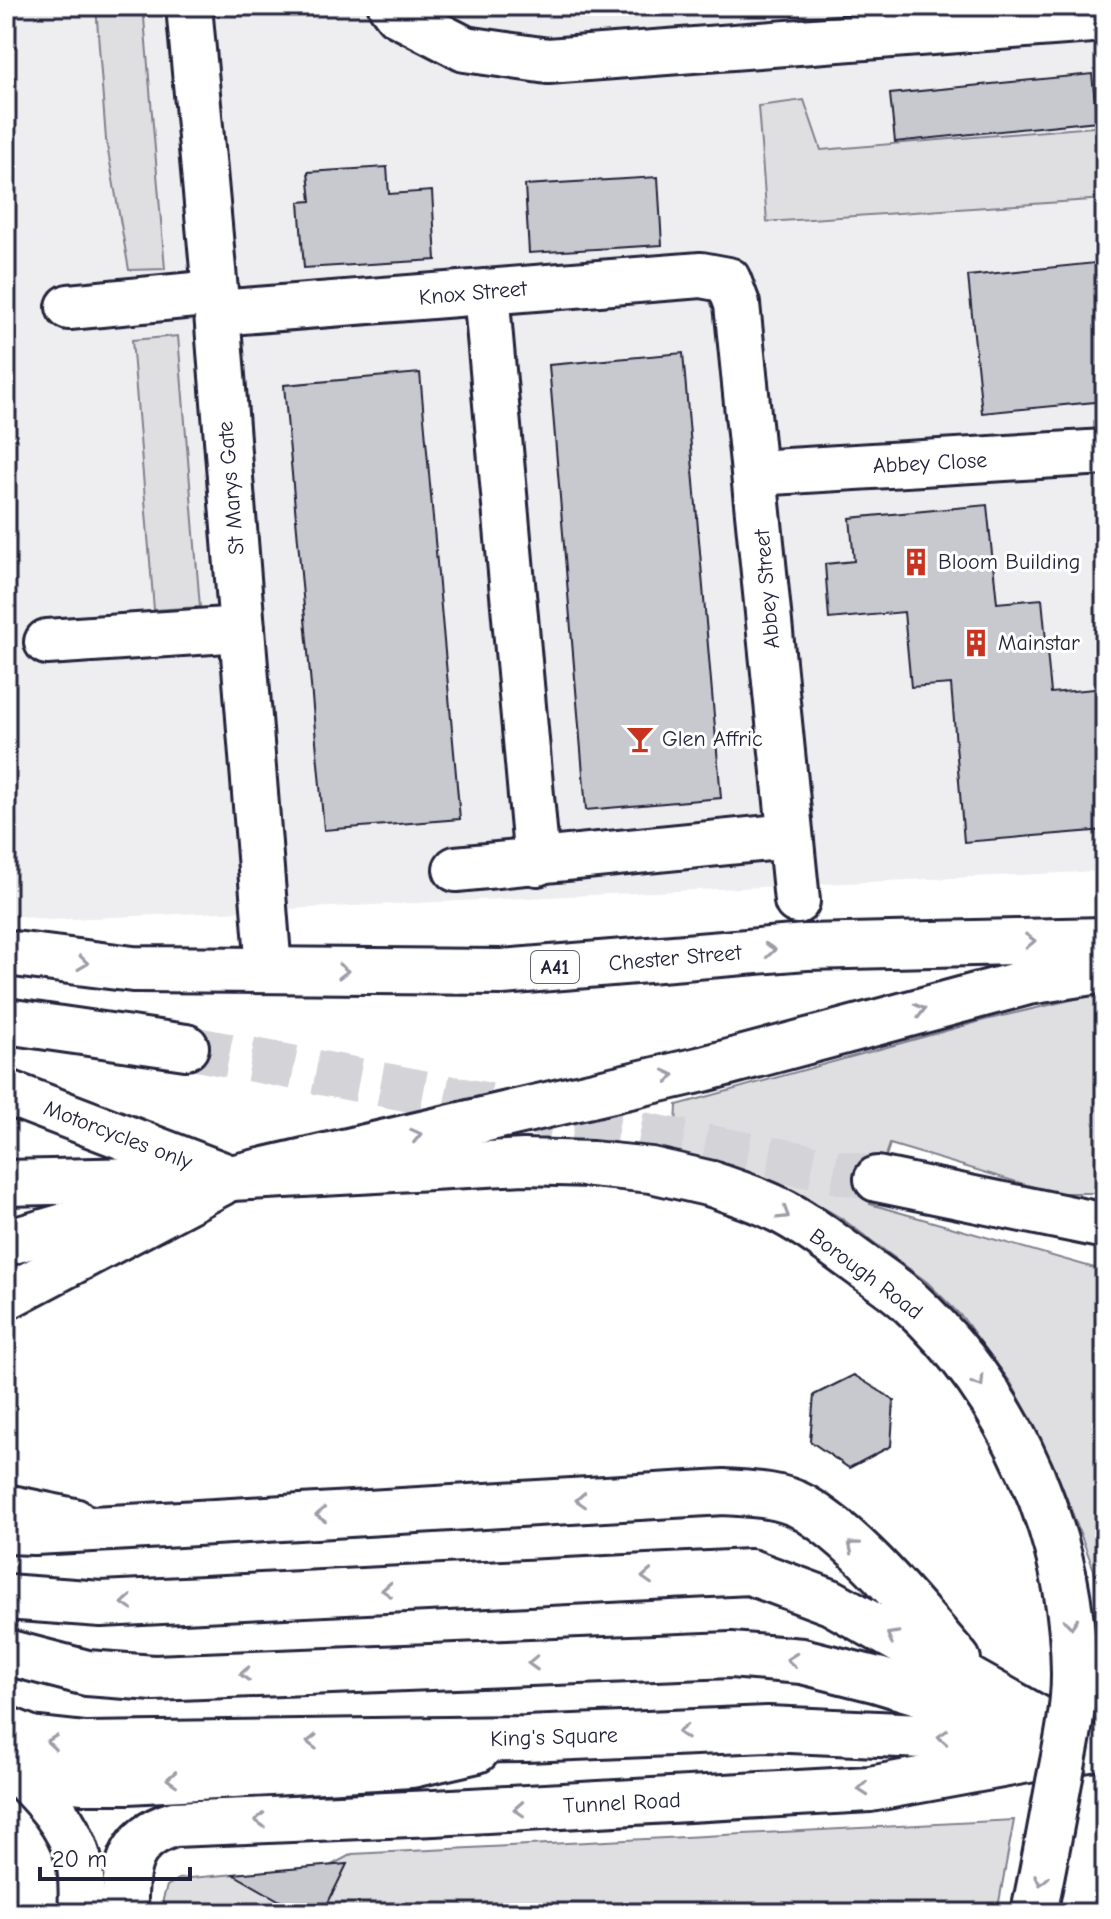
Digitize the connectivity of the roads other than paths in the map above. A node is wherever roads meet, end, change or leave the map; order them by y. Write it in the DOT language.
graph roads {
  1 [pos="189,6"];
  2 [pos="391,6"];
  3 [pos="1105,19"];
  4 [pos="728,280"];
  5 [pos="486,292"];
  6 [pos="216,303"];
  7 [pos="69,307"];
  8 [pos="1105,452"];
  9 [pos="755,473"];
  10 [pos="242,629"];
  11 [pos="47,642"];
  12 [pos="790,836"];
  13 [pos="537,863"];
  14 [pos="456,869"];
  15 [pos="797,901"];
  16 [pos="1105,940"];
  17 [pos="6,953"];
  18 [pos="269,970"];
  19 [pos="1105,970"];
  20 [pos="6,1021"];
  21 [pos="186,1047"];
  22 [pos="6,1092"];
  23 [pos="6,1159"];
  24 [pos="231,1178"];
  25 [pos="877,1179"];
  26 [pos="6,1183"];
  27 [pos="6,1211"];
  28 [pos="1105,1226"];
  29 [pos="6,1243"];
  30 [pos="6,1272"];
  31 [pos="6,1297"];
  32 [pos="6,1507"];
  33 [pos="112,1528"];
  34 [pos="6,1531"];
  35 [pos="6,1597"];
  36 [pos="6,1652"];
  37 [pos="981,1686"];
  38 [pos="6,1729"];
  39 [pos="526,1739"];
  40 [pos="1097,1744"];
  41 [pos="14,1766"];
  42 [pos="82,1913"];
  43 [pos="125,1913"];
  44 [pos="1034,1913"];
  1 -- 6 [label="main road, St Marys Gate"];
  2 -- 3 [label="main road"];
  4 -- 5 [label="main road, Knox Street"];
  4 -- 9 [label="main road, Abbey Street"];
  5 -- 6 [label="main road, Knox Street"];
  5 -- 13 [label="main road"];
  6 -- 7 [label="main road, Knox Street"];
  6 -- 10 [label="main road, St Marys Gate"];
  8 -- 9 [label="main road, Abbey Close"];
  9 -- 12 [label="main road, Abbey Street"];
  10 -- 11 [label="main road"];
  10 -- 18 [label="main road, St Marys Gate"];
  12 -- 13 [label="main road"];
  12 -- 15 [label="main road, Abbey Street"];
  13 -- 14 [label="main road"];
  18 -- 16 [label="main road, Chester Street / A41, one-way"];
  17 -- 18 [label="main road, Chester Street / A41, one-way"];
  24 -- 19 [label="main road, one-way"];
  20 -- 21 [label="main road"];
  22 -- 24 [label="main road, Motorcycles only"];
  23 -- 24 [label="main road"];
  24 -- 26 [label="main road"];
  24 -- 27 [label="main road"];
  24 -- 29 [label="main road"];
  24 -- 30 [label="main road"];
  24 -- 31 [label="main road"];
  24 -- 44 [label="main road, Borough Road, one-way, bridge"];
  25 -- 28 [label="main road"];
  32 -- 33 [label="main road"];
  33 -- 34 [label="main road"];
  37 -- 33 [label="main road, one-way"];
  37 -- 35 [label="main road, one-way"];
  40 -- 36 [label="main road, one-way"];
  37 -- 40 [label="main road"];
  39 -- 38 [label="main road, King's Square, one-way"];
  40 -- 39 [label="main road, King's Square, one-way"];
  39 -- 41 [label="main road, one-way"];
  40 -- 43 [label="main road, Tunnel Road, one-way"];
  41 -- 42 [label="main road"];
}
